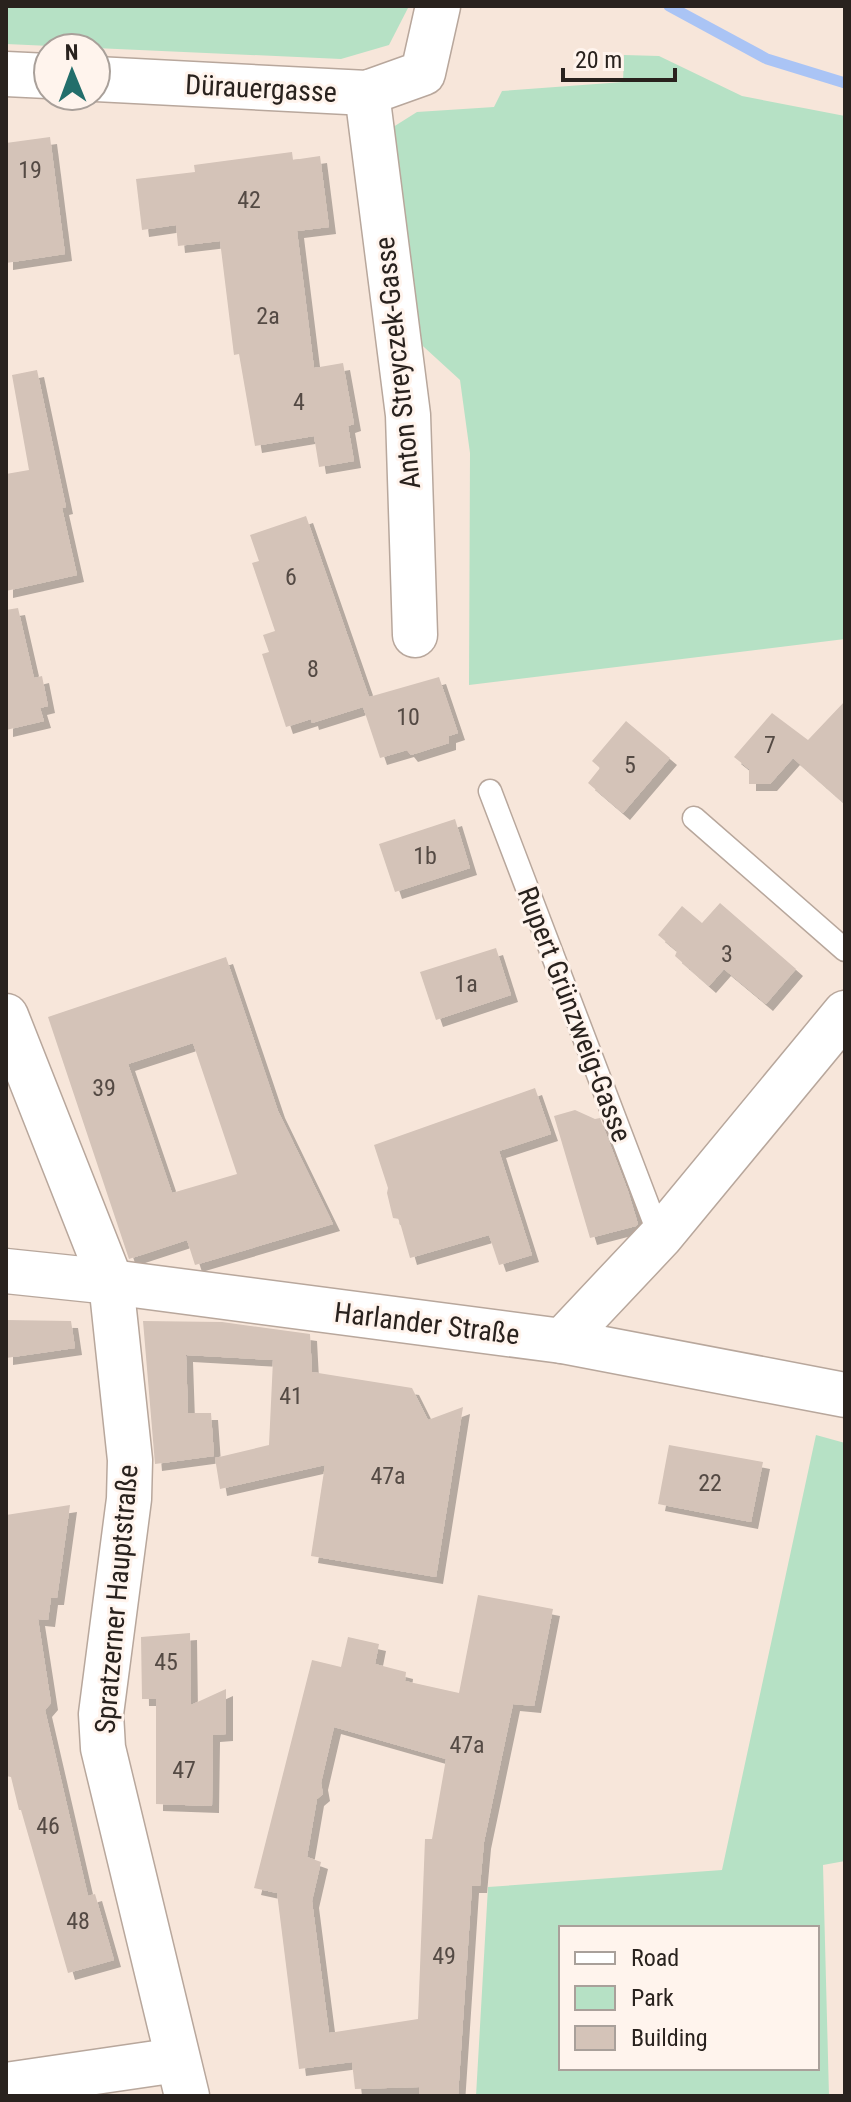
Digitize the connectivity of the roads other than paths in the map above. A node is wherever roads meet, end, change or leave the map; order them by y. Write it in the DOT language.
graph roads {
  1 [pos="438,6"];
  2 [pos="6,74"];
  3 [pos="32,75"];
  4 [pos="112,80"];
  5 [pos="367,93"];
  6 [pos="415,635"];
  7 [pos="490,791"];
  8 [pos="694,818"];
  9 [pos="845,950"];
  10 [pos="845,1013"];
  11 [pos="6,1016"];
  12 [pos="660,1237"];
  13 [pos="6,1271"];
  14 [pos="111,1282"];
  15 [pos="562,1341"];
  16 [pos="845,1395"];
  17 [pos="182,2078"];
  18 [pos="6,2085"];
  1 -- 5 [label="street, Dürauergasse"];
  2 -- 3 [label="street"];
  4 -- 5 [label="street, Dürauergasse"];
  5 -- 6 [label="street, Anton Streyczek-Gasse"];
  7 -- 12 [label="lane, Rupert Grünzweig-Gasse"];
  8 -- 9 [label="lane"];
  10 -- 12 [label="street"];
  11 -- 14 [label="street, Spratzerner Hauptstraße"];
  12 -- 15 [label="street"];
  13 -- 14 [label="street, Harlander Straße"];
  14 -- 15 [label="street, Harlander Straße"];
  14 -- 17 [label="street, Spratzerner Hauptstraße"];
  15 -- 16 [label="street, Harlander Straße"];
  17 -- 18 [label="street"];
}
